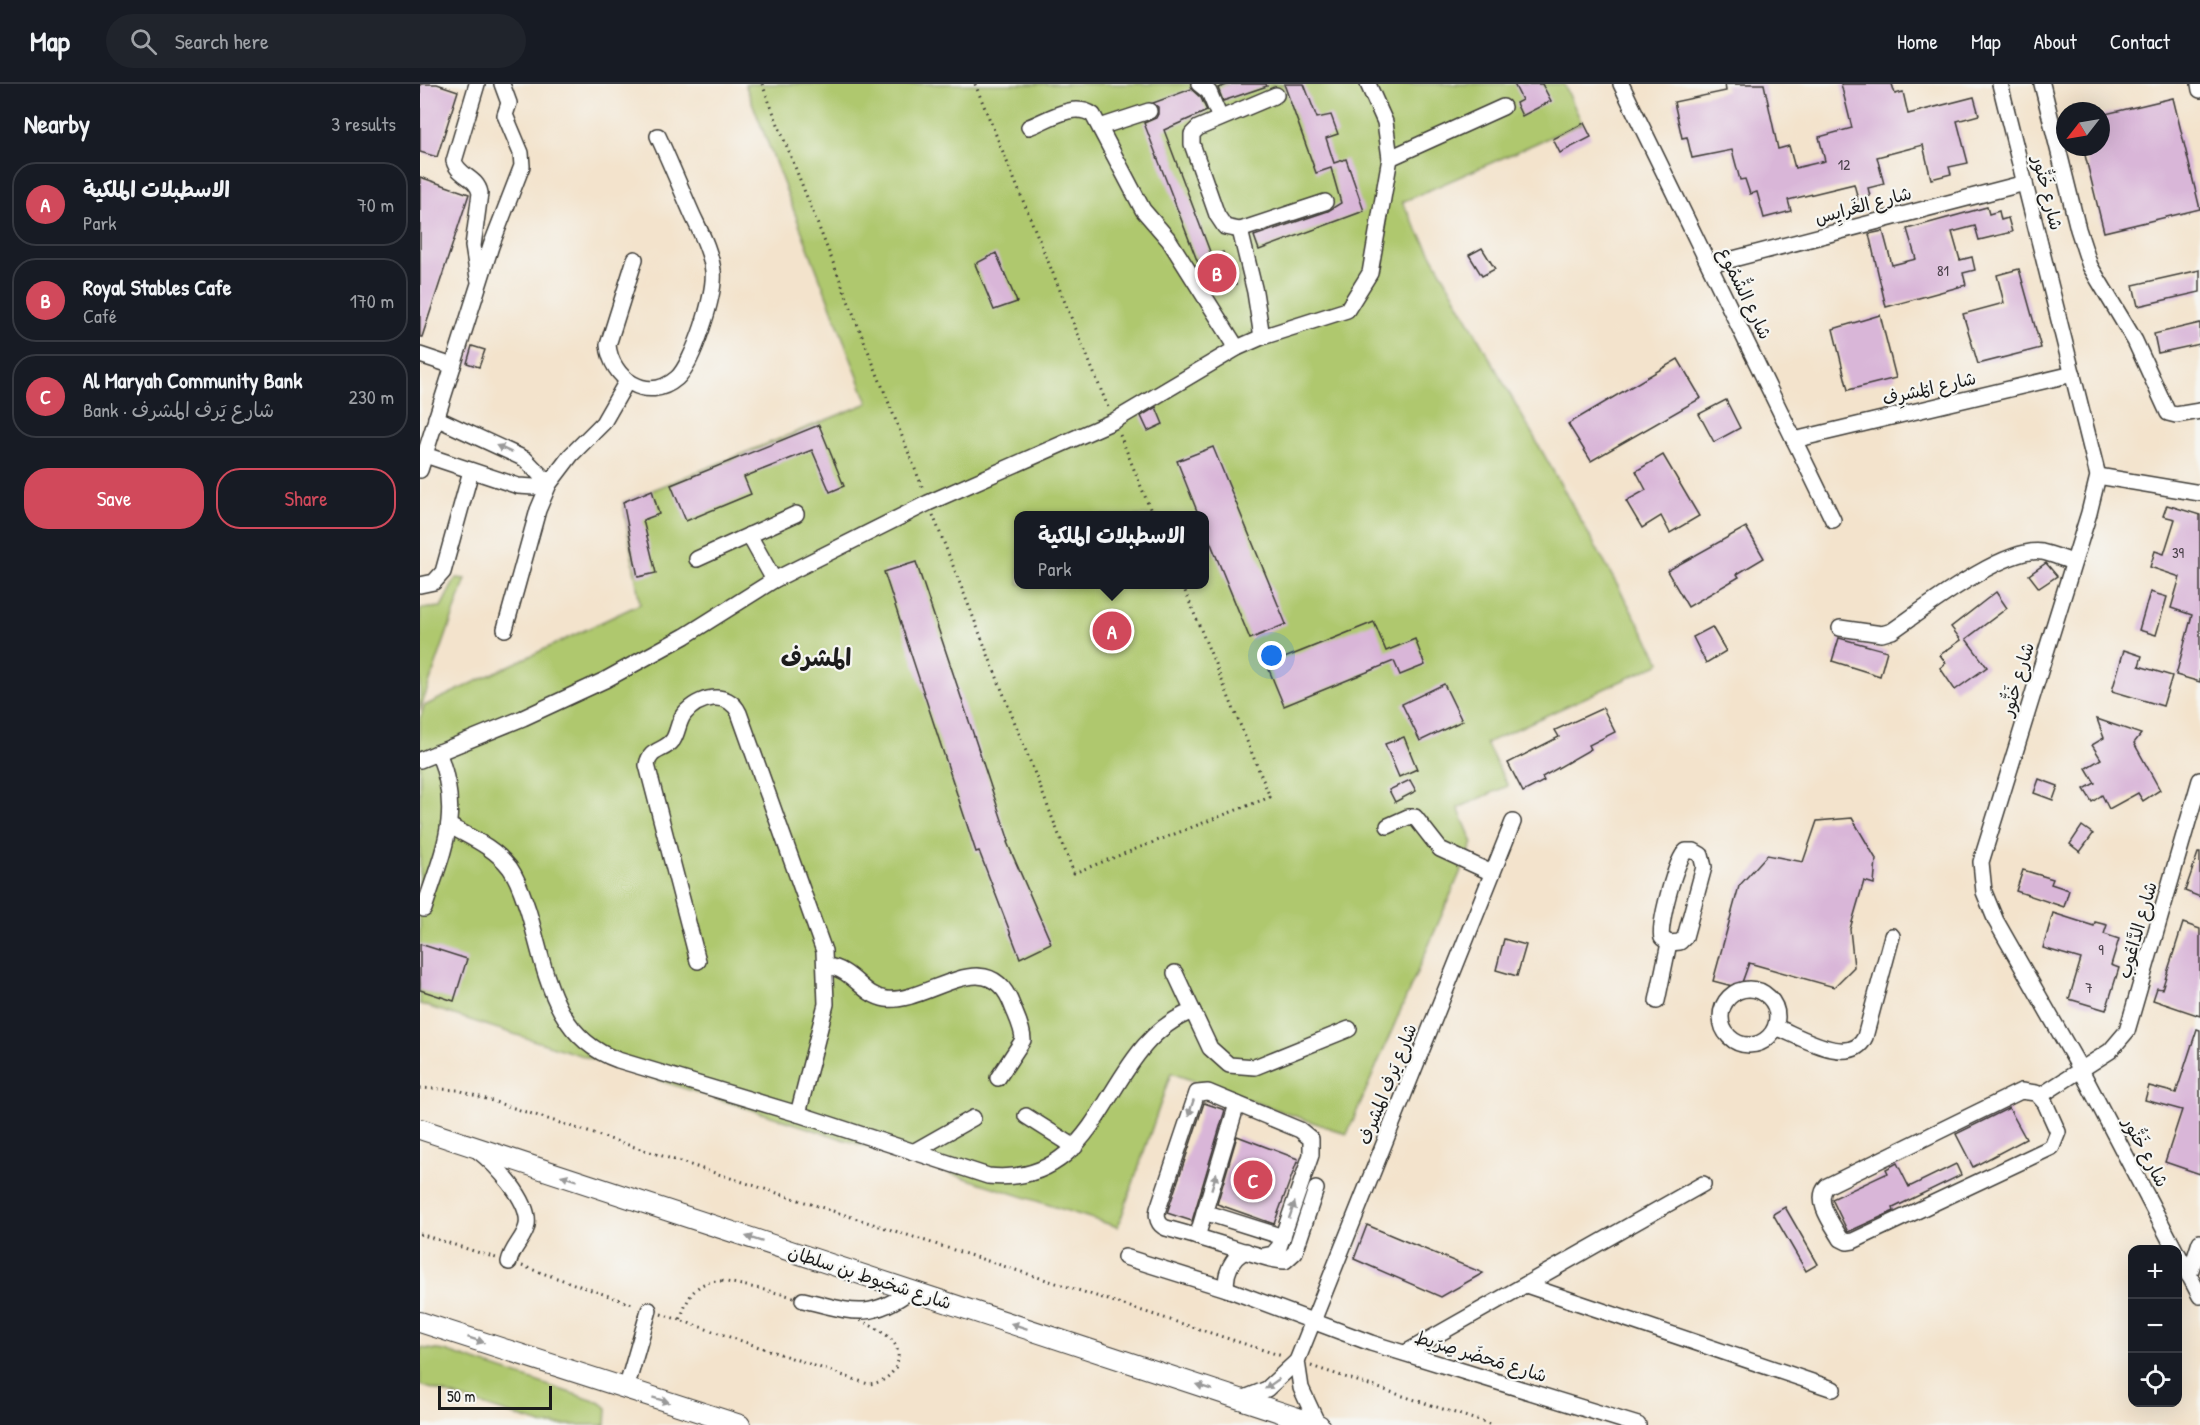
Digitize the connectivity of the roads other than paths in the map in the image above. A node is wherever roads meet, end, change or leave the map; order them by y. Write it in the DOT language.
graph roads {
  1 [pos="477,84"];
  2 [pos="502,84"];
  3 [pos="1199,84"];
  4 [pos="1368,84"];
  5 [pos="2000,84"];
  6 [pos="2042,84"];
  7 [pos="2199,84"];
  8 [pos="1624,85"];
  9 [pos="2200,90"];
  10 [pos="1276,95"];
  11 [pos="1503,107"];
  12 [pos="1149,111"];
  13 [pos="1220,118"];
  14 [pos="1029,127"];
  15 [pos="1100,127"];
  16 [pos="658,136"];
  17 [pos="1390,158"];
  18 [pos="2025,183"];
  19 [pos="1325,201"];
  20 [pos="1240,230"];
  21 [pos="635,259"];
  22 [pos="1710,265"];
  23 [pos="479,284"];
  24 [pos="1262,336"];
  25 [pos="1237,348"];
  26 [pos="420,355"];
  27 [pos="453,366"];
  28 [pos="2073,374"];
  29 [pos="627,381"];
  30 [pos="2200,411"];
  31 [pos="436,418"];
  32 [pos="1794,440"];
  33 [pos="422,463"];
  34 [pos="471,471"];
  35 [pos="2098,476"];
  36 [pos="549,484"];
  37 [pos="2200,493"];
  38 [pos="796,514"];
  39 [pos="1833,520"];
  40 [pos="749,535"];
  41 [pos="697,559"];
  42 [pos="2073,562"];
  43 [pos="774,580"];
  44 [pos="420,585"];
  45 [pos="1840,628"];
  46 [pos="505,629"];
  47 [pos="438,752"];
  48 [pos="420,760"];
  49 [pos="2200,780"];
  50 [pos="1513,822"];
  51 [pos="450,826"];
  52 [pos="1388,826"];
  53 [pos="1492,873"];
  54 [pos="424,909"];
  55 [pos="1892,936"];
  56 [pos="1669,943"];
  57 [pos="698,961"];
  58 [pos="827,966"];
  59 [pos="1175,973"];
  60 [pos="1657,1001"];
  61 [pos="1193,1011"];
  62 [pos="1776,1027"];
  63 [pos="1349,1029"];
  64 [pos="2080,1070"];
  65 [pos="998,1078"];
  66 [pos="2040,1096"];
  67 [pos="1237,1104"];
  68 [pos="798,1114"];
  69 [pos="1026,1116"];
  70 [pos="973,1118"];
  71 [pos="420,1129"];
  72 [pos="471,1145"];
  73 [pos="1075,1147"];
  74 [pos="913,1152"];
  75 [pos="1703,1184"];
  76 [pos="1316,1189"];
  77 [pos="1204,1212"];
  78 [pos="1197,1237"];
  79 [pos="1283,1237"];
  80 [pos="2200,1242"];
  81 [pos="1221,1244"];
  82 [pos="2172,1245"];
  83 [pos="1246,1251"];
  84 [pos="1263,1256"];
  85 [pos="1125,1257"];
  86 [pos="509,1262"];
  87 [pos="2182,1262"];
  88 [pos="2189,1276"];
  89 [pos="1526,1285"];
  90 [pos="1221,1287"];
  91 [pos="911,1290"];
  92 [pos="2200,1296"];
  93 [pos="803,1300"];
  94 [pos="649,1310"];
  95 [pos="420,1322"];
  96 [pos="1314,1322"];
  97 [pos="1405,1353"];
  98 [pos="1298,1361"];
  99 [pos="626,1389"];
  100 [pos="1833,1389"];
  101 [pos="1242,1400"];
  102 [pos="740,1425"];
  103 [pos="1319,1425"];
  104 [pos="1638,1425"];
  1 -- 23 [label="street"];
  2 -- 23 [label="street"];
  3 -- 13 [label="street"];
  4 -- 17 [label="street"];
  5 -- 18 [label="street, شارع خَنُّور"];
  6 -- 30 [label="street"];
  7 -- 9 [label="street"];
  8 -- 22 [label="street, شارع الشُّمُوع"];
  10 -- 13 [label="street"];
  11 -- 17 [label="street"];
  12 -- 15 [label="street"];
  13 -- 20 [label="street"];
  14 -- 15 [label="street"];
  15 -- 25 [label="street"];
  16 -- 29 [label="street"];
  17 -- 24 [label="street"];
  18 -- 22 [label="street, شارع الغَرايِس"];
  18 -- 28 [label="street, شارع خَنُّور"];
  19 -- 20 [label="street"];
  20 -- 24 [label="street"];
  21 -- 29 [label="street"];
  22 -- 32 [label="street, شارع الشُّمُوع"];
  23 -- 27 [label="street"];
  24 -- 25 [label="street"];
  25 -- 43 [label="street"];
  26 -- 27 [label="street"];
  27 -- 31 [label="street"];
  28 -- 32 [label="street, شارع المُشرِف"];
  28 -- 35 [label="street, شارع خَنُّور"];
  29 -- 36 [label="street"];
  31 -- 33 [label="street"];
  36 -- 31 [label="street, one-way"];
  32 -- 39 [label="street, شارع الشُّمُوع"];
  33 -- 34 [label="street"];
  34 -- 36 [label="street"];
  34 -- 44 [label="street"];
  35 -- 37 [label="street"];
  35 -- 42 [label="street, شارع خَنُّور"];
  36 -- 46 [label="street"];
  38 -- 40 [label="street"];
  40 -- 41 [label="street"];
  40 -- 43 [label="street"];
  42 -- 45 [label="street"];
  42 -- 64 [label="street, شارع خَنُّور"];
  43 -- 47 [label="street"];
  47 -- 48 [label="street"];
  47 -- 51 [label="street"];
  49 -- 64 [label="street, شارع الدَّاعُوب"];
  50 -- 53 [label="street, شارع يَرف المشرف"];
  51 -- 54 [label="street"];
  51 -- 68 [label="street"];
  52 -- 53 [label="street"];
  53 -- 96 [label="street, شارع يَرف المشرف"];
  55 -- 62 [label="street"];
  56 -- 56 [label="street"];
  56 -- 60 [label="street"];
  57 -- 58 [label="street"];
  58 -- 65 [label="street"];
  58 -- 68 [label="street"];
  59 -- 61 [label="street"];
  61 -- 63 [label="street"];
  61 -- 73 [label="street"];
  64 -- 66 [label="street, شارع الدَّاعُوب"];
  64 -- 82 [label="street, شارع خَنُّور"];
  66 -- 66 [label="street"];
  77 -- 67 [label="street, one-way"];
  67 -- 78 [label="street, one-way"];
  79 -- 67 [label="street, one-way"];
  68 -- 74 [label="street"];
  69 -- 73 [label="street"];
  70 -- 74 [label="street"];
  71 -- 72 [label="main road, شارع شخبوط بن سلطان"];
  72 -- 86 [label="street"];
  91 -- 72 [label="main road, شارع شخبوط بن سلطان, one-way"];
  73 -- 74 [label="street"];
  75 -- 89 [label="street"];
  76 -- 84 [label="street"];
  77 -- 78 [label="street"];
  77 -- 79 [label="street"];
  78 -- 81 [label="street"];
  79 -- 84 [label="street"];
  80 -- 88 [label="street"];
  81 -- 83 [label="street"];
  81 -- 90 [label="street"];
  83 -- 84 [label="street"];
  83 -- 90 [label="street"];
  85 -- 90 [label="street, شارع مَحضَر صِرَيط"];
  87 -- 88 [label="street"];
  88 -- 92 [label="street"];
  89 -- 97 [label="street"];
  89 -- 100 [label="street"];
  90 -- 96 [label="street, شارع مَحضَر صِرَيط"];
  91 -- 93 [label="street"];
  101 -- 91 [label="main road, شارع شخبوط بن سلطان, one-way"];
  94 -- 99 [label="street"];
  95 -- 99 [label="main road, one-way"];
  96 -- 97 [label="street, شارع مَحضَر صِرَيط"];
  96 -- 98 [label="street, شارع يَرف المشرف"];
  97 -- 104 [label="street, شارع مَحضَر صِرَيط"];
  98 -- 101 [label="street, شارع يَرف المشرف, one-way"];
  98 -- 103 [label="street"];
  99 -- 102 [label="main road, one-way"];
  101 -- 103 [label="main road, شارع شخبوط بن سلطان"];
}
